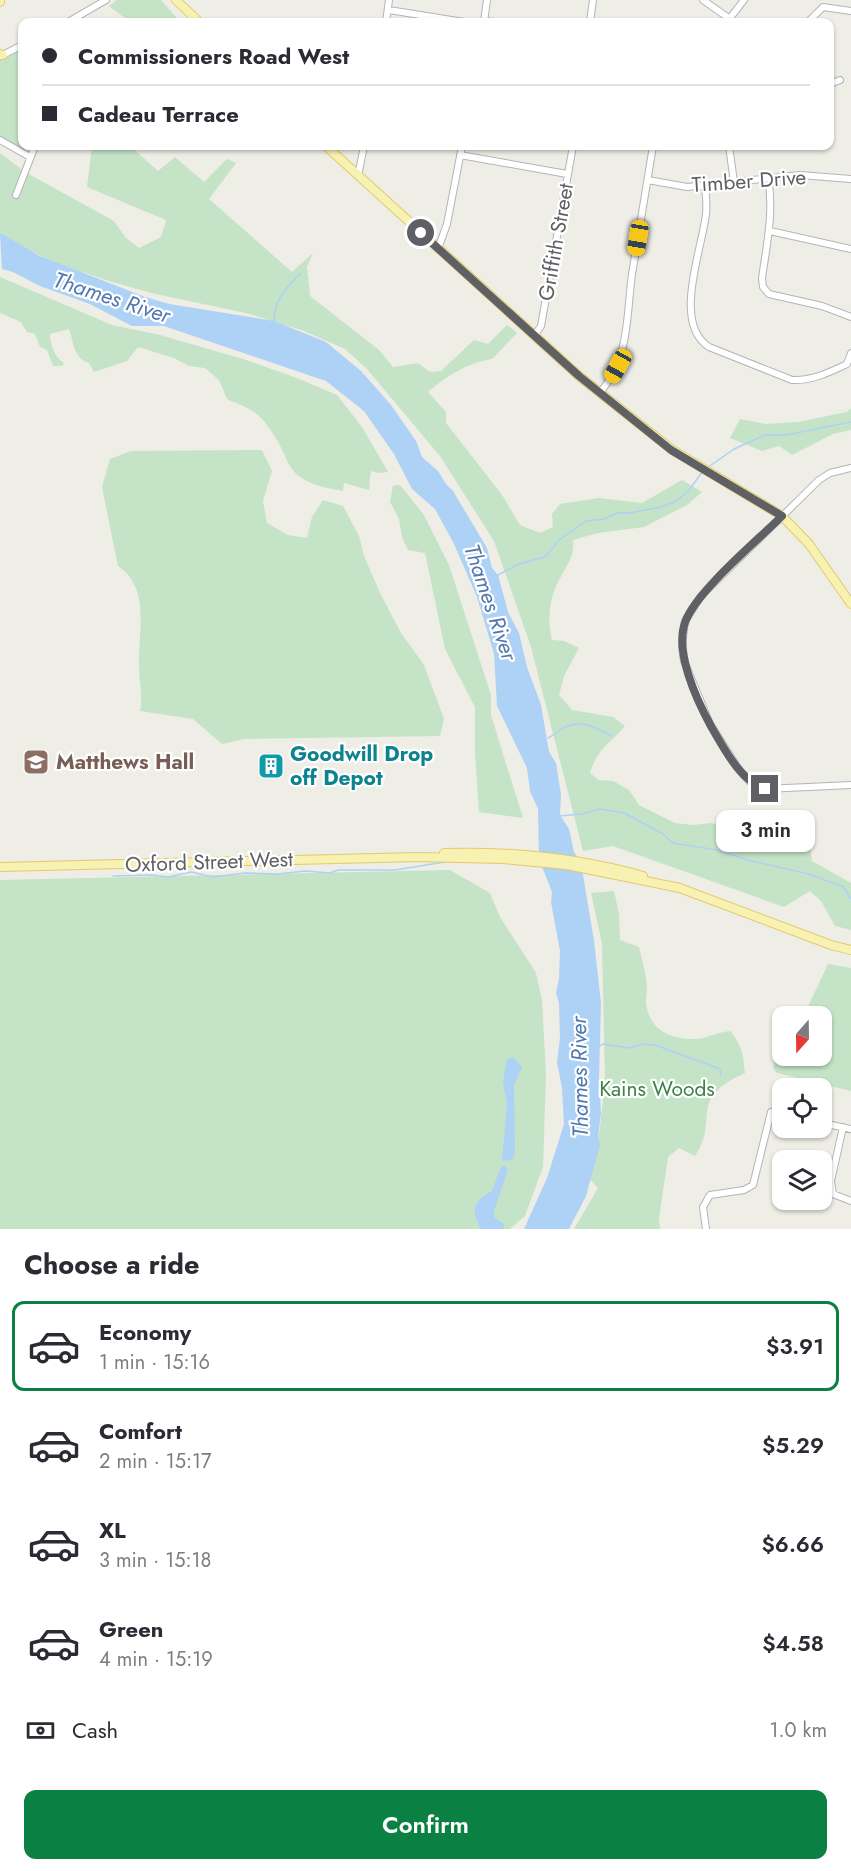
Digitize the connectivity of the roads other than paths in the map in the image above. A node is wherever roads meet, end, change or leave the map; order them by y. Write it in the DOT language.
graph roads {
  1 [pos="106,0"];
  2 [pos="176,0"];
  3 [pos="389,0"];
  4 [pos="487,0"];
  5 [pos="593,0"];
  6 [pos="703,0"];
  7 [pos="744,0"];
  8 [pos="388,10"];
  9 [pos="851,11"];
  10 [pos="75,18"];
  11 [pos="195,18"];
  12 [pos="387,18"];
  13 [pos="439,18"];
  14 [pos="483,18"];
  15 [pos="591,18"];
  16 [pos="725,18"];
  17 [pos="731,18"];
  18 [pos="812,18"];
  19 [pos="18,47"];
  20 [pos="1,55"];
  21 [pos="840,80"];
  22 [pos="834,82"];
  23 [pos="0,140"];
  24 [pos="33,150"];
  25 [pos="330,150"];
  26 [pos="363,150"];
  27 [pos="461,150"];
  28 [pos="572,150"];
  29 [pos="652,150"];
  30 [pos="730,150"];
  31 [pos="460,155"];
  32 [pos="30,157"];
  33 [pos="567,174"];
  34 [pos="358,176"];
  35 [pos="768,177"];
  36 [pos="648,180"];
  37 [pos="851,180"];
  38 [pos="734,182"];
  39 [pos="705,186"];
  40 [pos="16,195"];
  41 [pos="770,231"];
  42 [pos="438,249"];
  43 [pos="851,249"];
  44 [pos="851,317"];
  45 [pos="534,336"];
  46 [pos="851,353"];
  47 [pos="600,393"];
  48 [pos="851,468"];
  49 [pos="782,516"];
  50 [pos="851,604"];
  51 [pos="851,785"];
  52 [pos="0,867"];
  53 [pos="851,950"];
  54 [pos="772,1112"];
  55 [pos="832,1124"];
  56 [pos="843,1127"];
  57 [pos="851,1129"];
  58 [pos="851,1201"];
  59 [pos="706,1229"];
  1 -- 10 [label="street"];
  2 -- 11 [label="main road"];
  3 -- 8 [label="street"];
  4 -- 14 [label="street"];
  5 -- 15 [label="street"];
  6 -- 16 [label="street"];
  7 -- 17 [label="street"];
  8 -- 12 [label="street"];
  8 -- 13 [label="street"];
  9 -- 18 [label="street"];
  19 -- 20 [label="street"];
  21 -- 22 [label="street"];
  23 -- 32 [label="street"];
  24 -- 32 [label="street"];
  25 -- 34 [label="main road"];
  26 -- 34 [label="street"];
  27 -- 31 [label="street"];
  28 -- 33 [label="street, Griffith Street"];
  29 -- 36 [label="street"];
  30 -- 38 [label="street"];
  31 -- 33 [label="street"];
  31 -- 42 [label="street"];
  32 -- 40 [label="street"];
  33 -- 45 [label="street, Griffith Street"];
  34 -- 42 [label="main road"];
  35 -- 37 [label="street, Timber Drive"];
  35 -- 38 [label="street, Timber Drive"];
  35 -- 41 [label="street"];
  36 -- 39 [label="street, Timber Drive"];
  36 -- 47 [label="street"];
  38 -- 39 [label="street, Timber Drive"];
  39 -- 46 [label="street"];
  41 -- 43 [label="street"];
  41 -- 44 [label="street"];
  42 -- 45 [label="main road"];
  45 -- 47 [label="main road"];
  47 -- 49 [label="main road"];
  48 -- 49 [label="street"];
  49 -- 50 [label="main road"];
  49 -- 51 [label="street"];
  52 -- 53 [label="main road, Oxford Street West"];
  54 -- 59 [label="street"];
  55 -- 56 [label="street"];
  56 -- 57 [label="street"];
  56 -- 58 [label="street"];
}
